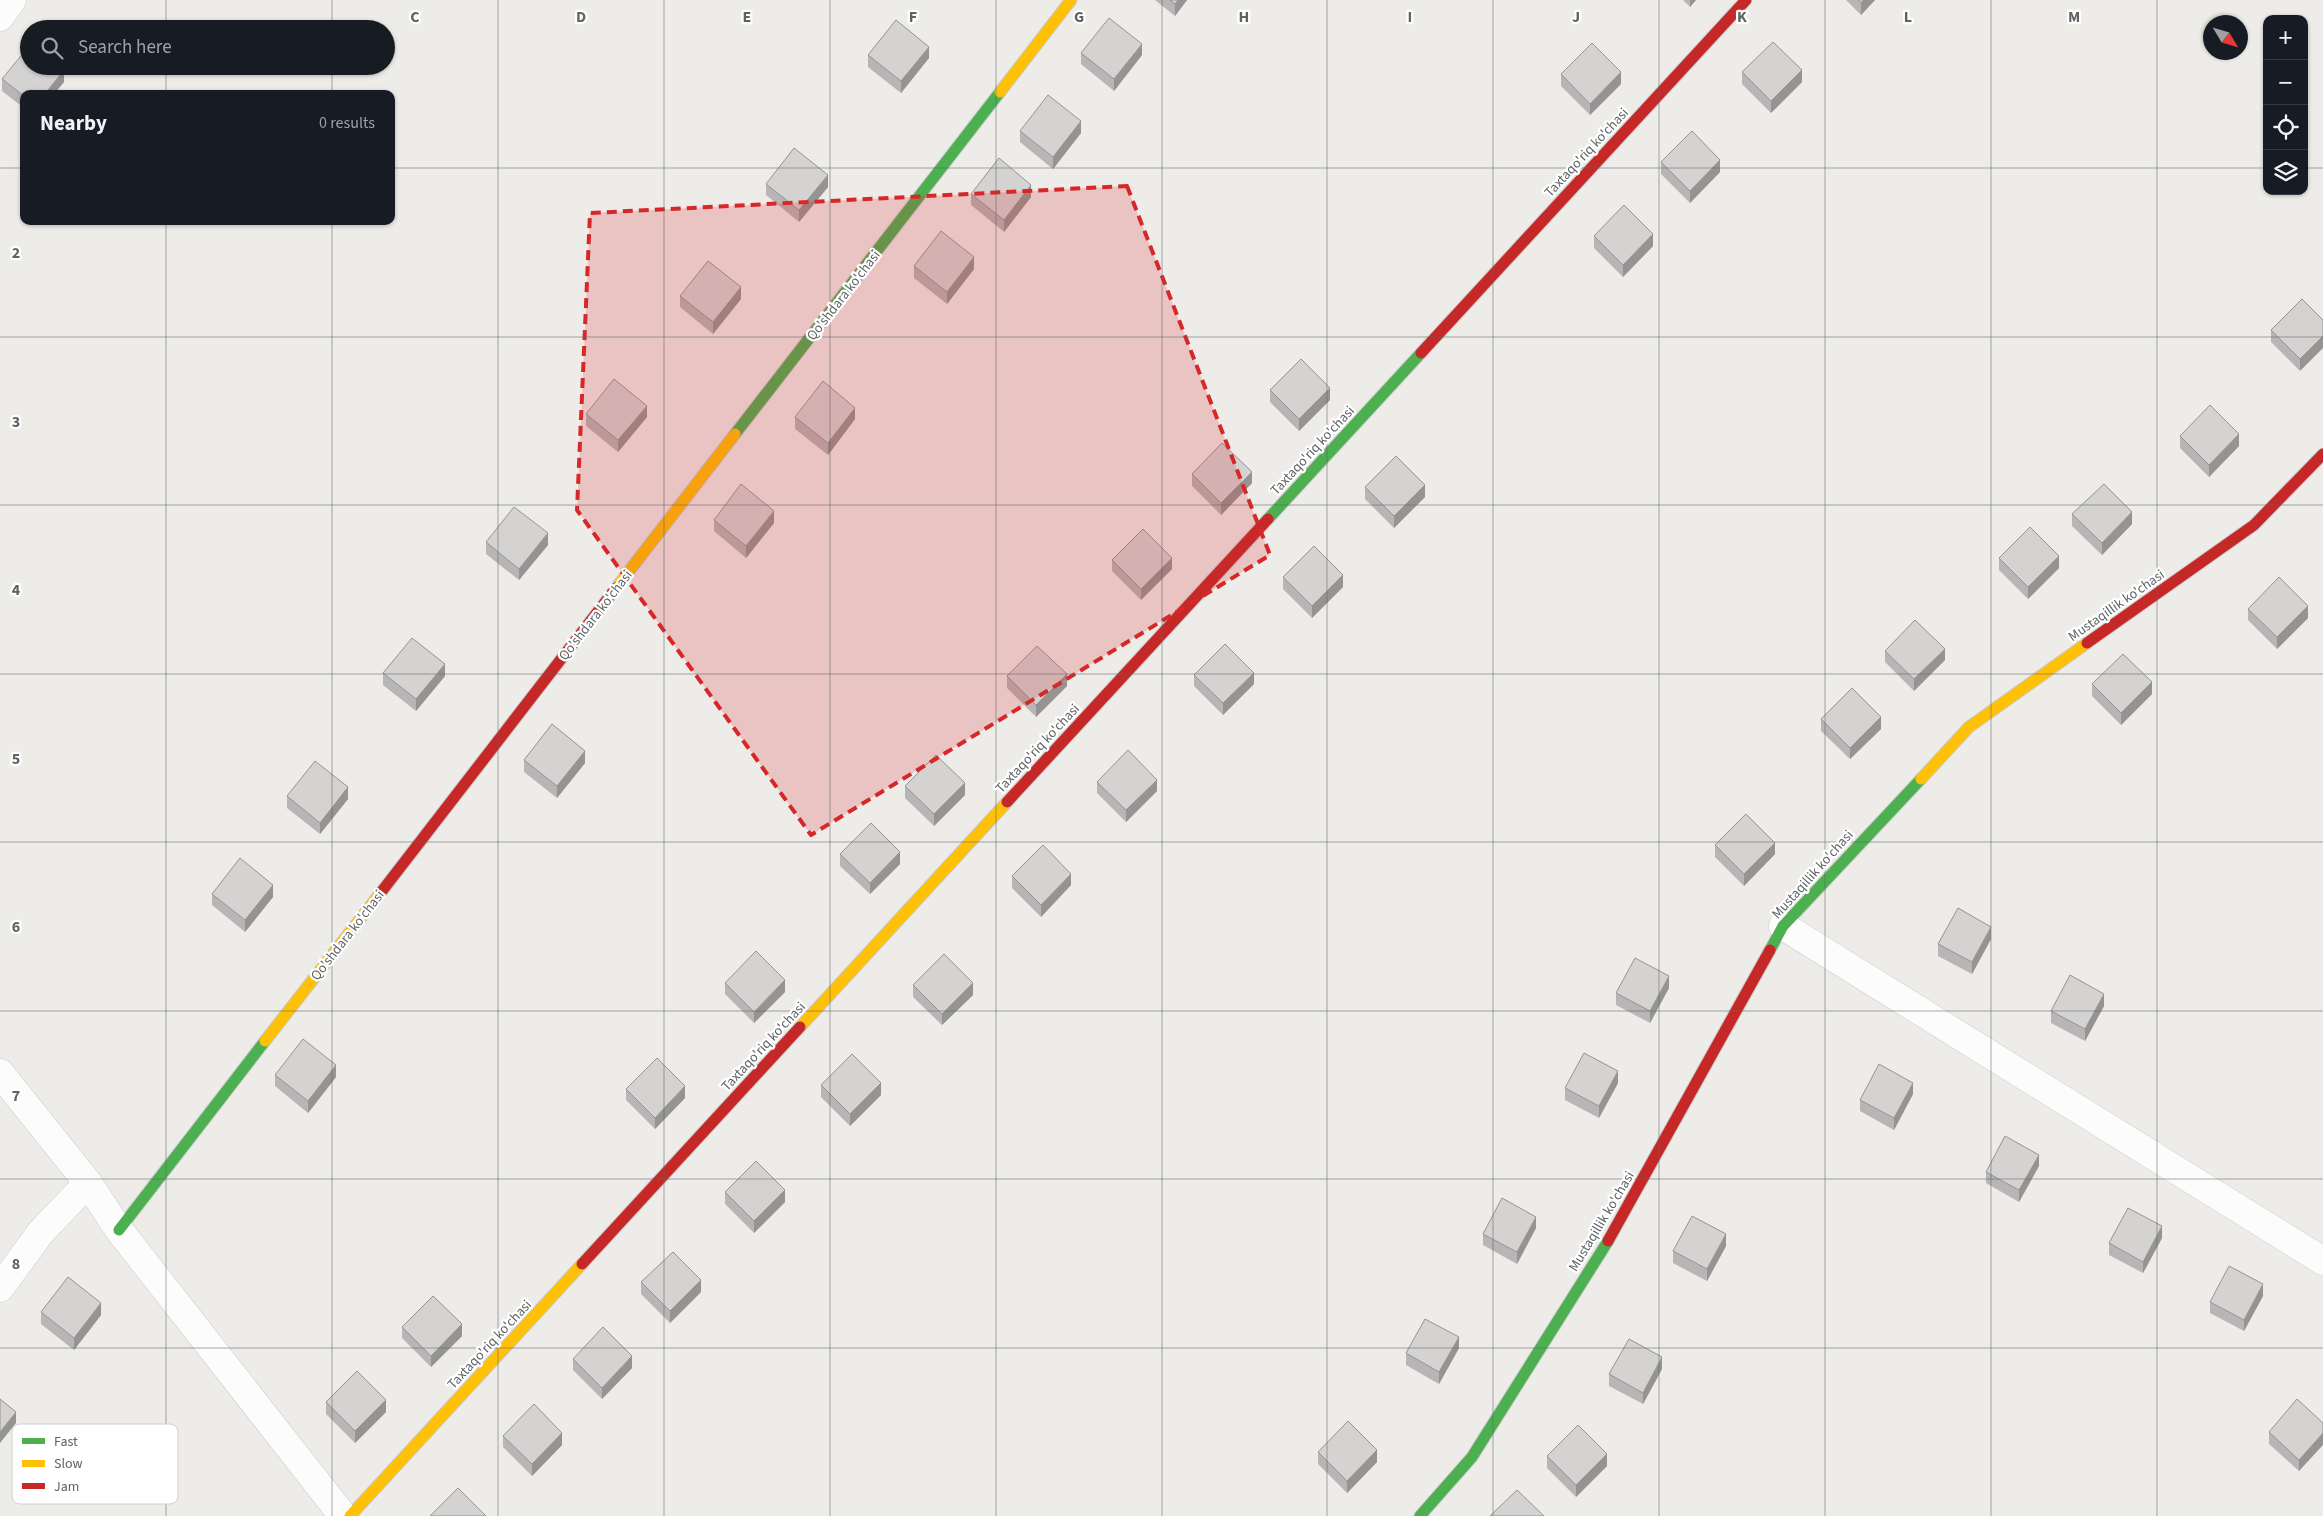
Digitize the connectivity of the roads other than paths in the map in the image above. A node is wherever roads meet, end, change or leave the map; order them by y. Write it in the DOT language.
graph roads {
  1 [pos="12,0"];
  2 [pos="1071,0"];
  3 [pos="1746,0"];
  4 [pos="0,17"];
  5 [pos="2323,454"];
  6 [pos="1783,926"];
  7 [pos="0,1073"];
  8 [pos="88,1183"];
  9 [pos="119,1230"];
  10 [pos="2323,1261"];
  11 [pos="0,1288"];
  12 [pos="344,1516"];
  13 [pos="350,1516"];
  14 [pos="1420,1516"];
  1 -- 4 [label="street"];
  2 -- 9 [label="street, Qo'shdara ko'chasi"];
  3 -- 13 [label="street, Taxtaqo'riq ko'chasi"];
  5 -- 6 [label="street, Mustaqillik ko'chasi"];
  6 -- 10 [label="street"];
  6 -- 14 [label="street, Mustaqillik ko'chasi"];
  7 -- 8 [label="street"];
  8 -- 9 [label="street"];
  8 -- 11 [label="street"];
  9 -- 12 [label="street"];
}
